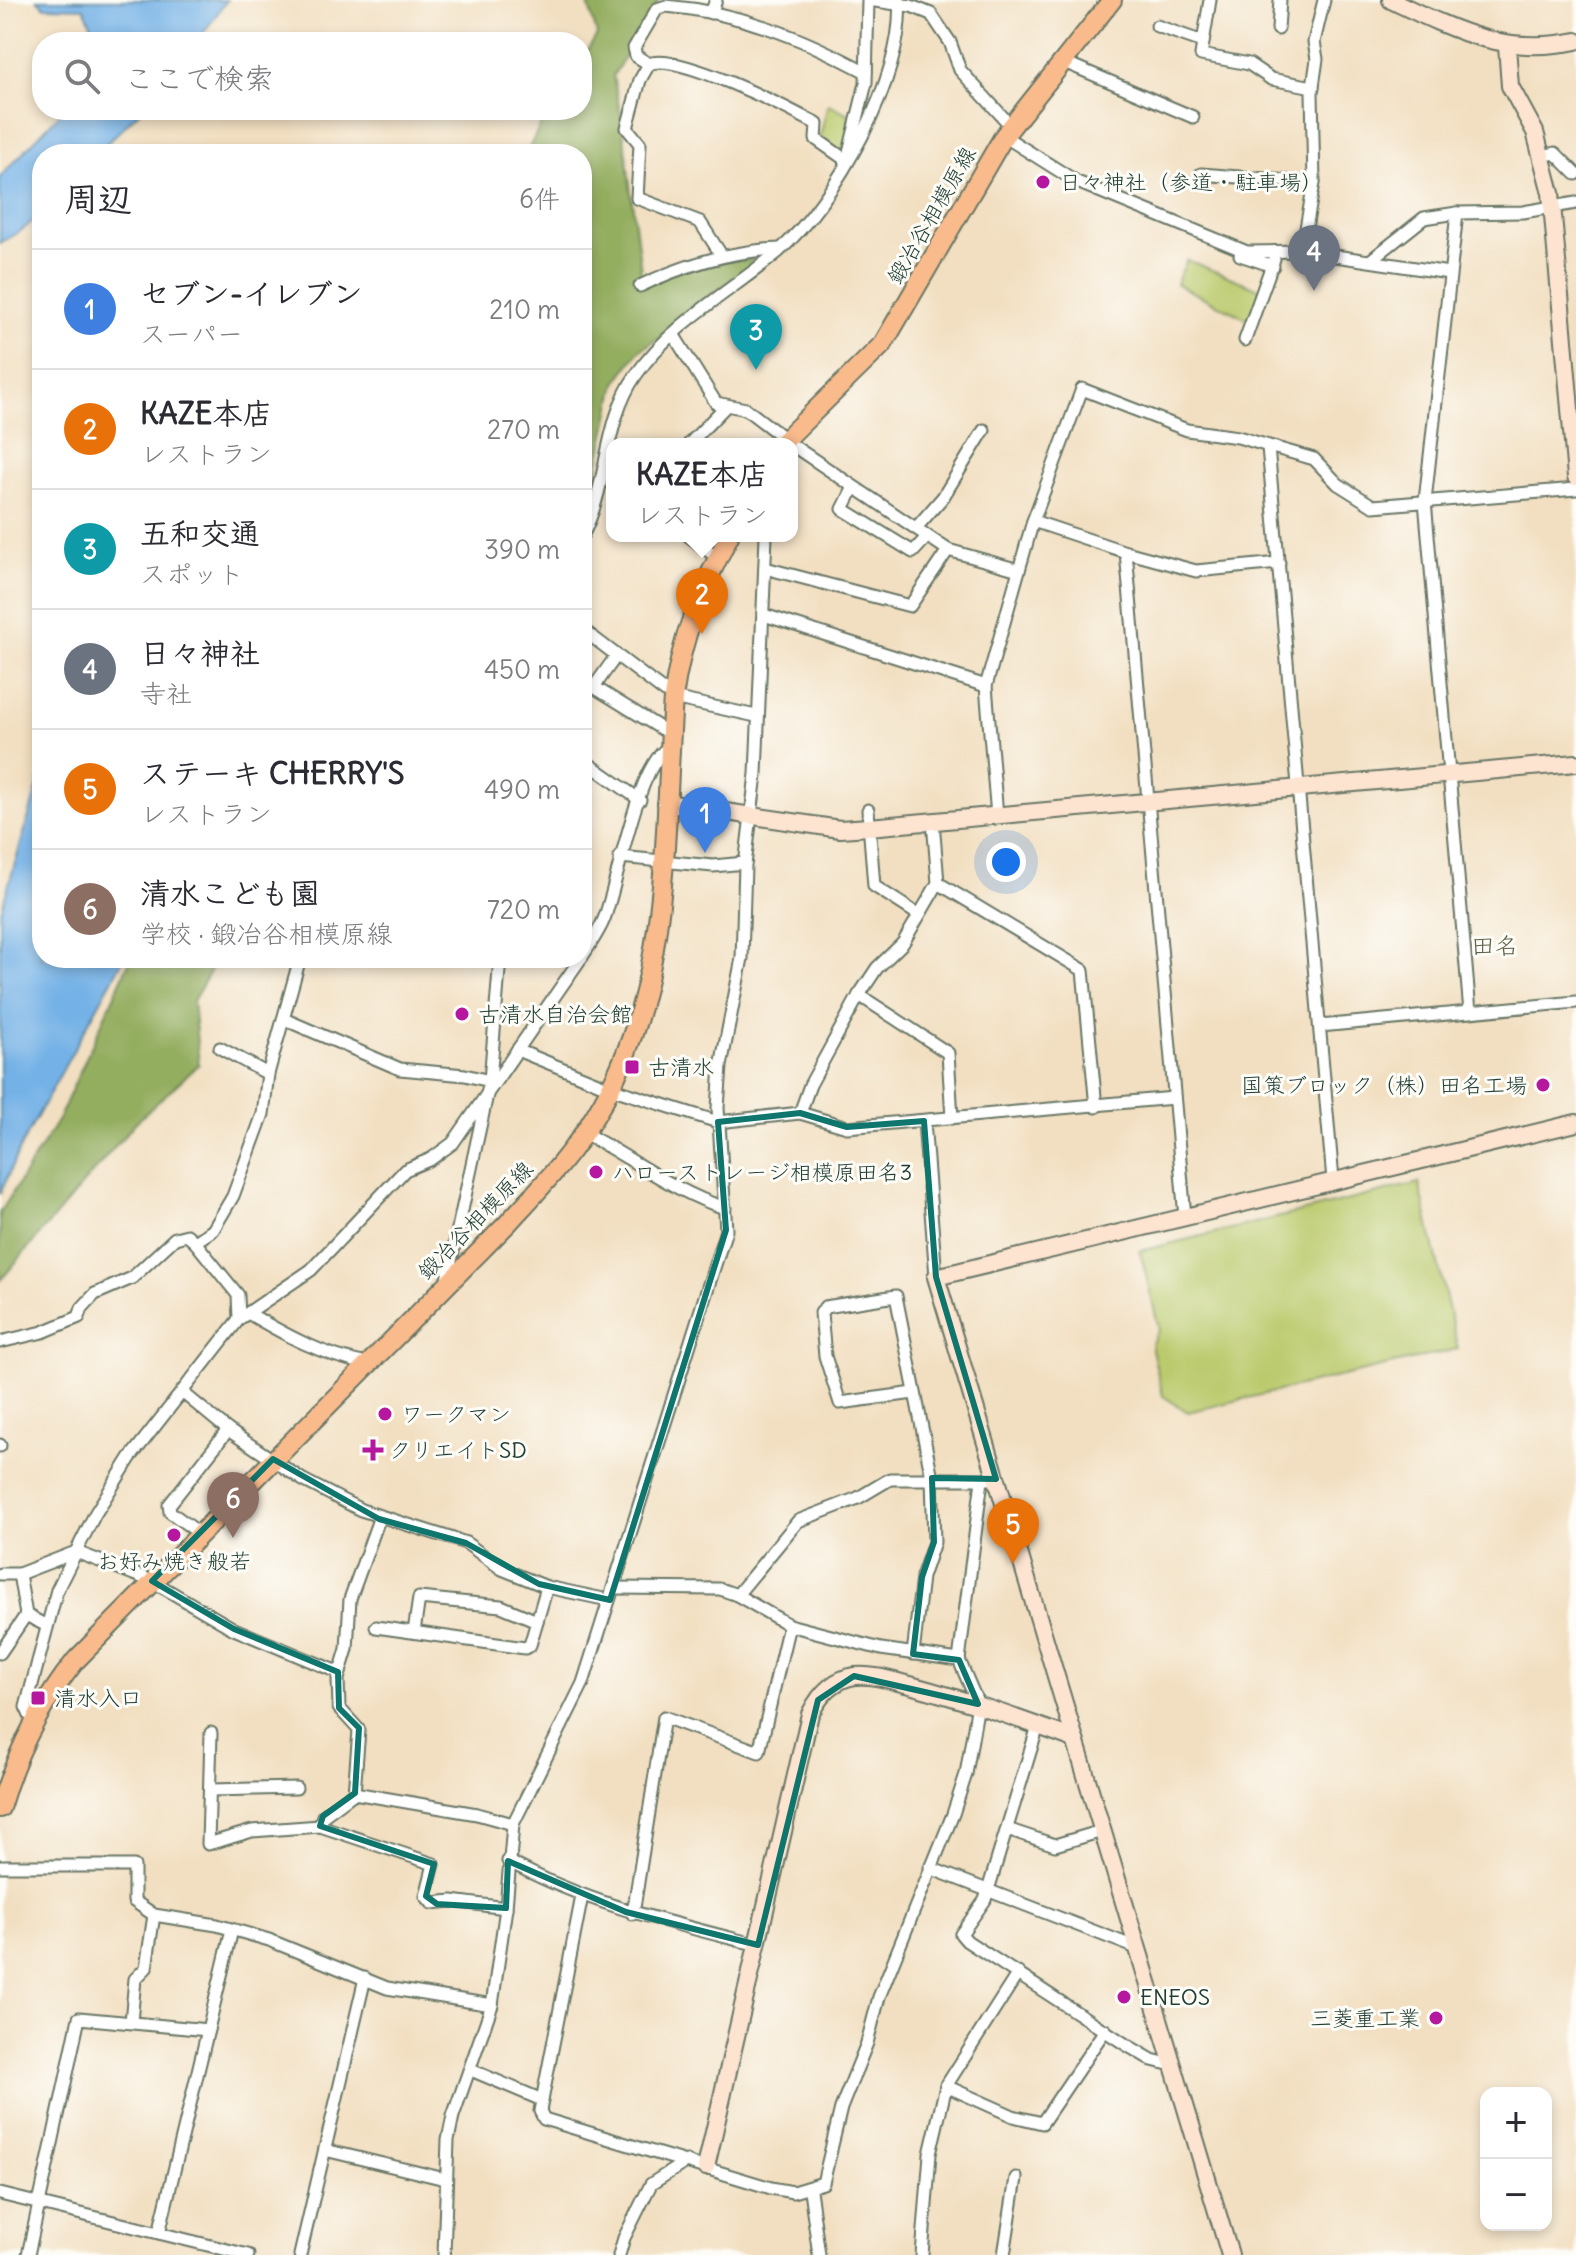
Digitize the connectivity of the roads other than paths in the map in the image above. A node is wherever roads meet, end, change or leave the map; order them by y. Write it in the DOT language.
graph roads {
  1 [pos="716,0"];
  2 [pos="1112,0"];
  3 [pos="1210,0"];
  4 [pos="1280,0"];
  5 [pos="1324,0"];
  6 [pos="1391,0"];
  7 [pos="899,2"];
  8 [pos="711,13"];
  9 [pos="1165,26"];
  10 [pos="1278,29"];
  11 [pos="1576,41"];
  12 [pos="1203,42"];
  13 [pos="1507,46"];
  14 [pos="1064,62"];
  15 [pos="649,64"];
  16 [pos="866,73"];
  17 [pos="885,83"];
  18 [pos="1313,87"];
  19 [pos="1193,117"];
  20 [pos="1007,131"];
  21 [pos="1543,156"];
  22 [pos="846,160"];
  23 [pos="1201,174"];
  24 [pos="1576,174"];
  25 [pos="1314,183"];
  26 [pos="1576,203"];
  27 [pos="1552,207"];
  28 [pos="1457,213"];
  29 [pos="781,249"];
  30 [pos="1275,251"];
  31 [pos="1302,251"];
  32 [pos="722,256"];
  33 [pos="1254,256"];
  34 [pos="1371,260"];
  35 [pos="1273,266"];
  36 [pos="1449,273"];
  37 [pos="640,286"];
  38 [pos="673,334"];
  39 [pos="1245,340"];
  40 [pos="724,408"];
  41 [pos="984,430"];
  42 [pos="613,438"];
  43 [pos="695,438"];
  44 [pos="781,438"];
  45 [pos="792,438"];
  46 [pos="1268,447"];
  47 [pos="798,451"];
  48 [pos="606,469"];
  49 [pos="1576,477"];
  50 [pos="853,489"];
  51 [pos="1576,489"];
  52 [pos="600,494"];
  53 [pos="606,498"];
  54 [pos="1425,501"];
  55 [pos="592,513"];
  56 [pos="1033,521"];
  57 [pos="916,528"];
  58 [pos="927,537"];
  59 [pos="697,542"];
  60 [pos="726,542"];
  61 [pos="766,542"];
  62 [pos="948,550"];
  63 [pos="1126,552"];
  64 [pos="718,558"];
  65 [pos="1279,563"];
  66 [pos="765,568"];
  67 [pos="1019,570"];
  68 [pos="764,615"];
  69 [pos="592,637"];
  70 [pos="616,656"];
  71 [pos="986,686"];
  72 [pos="673,698"];
  73 [pos="756,716"];
  74 [pos="670,740"];
  75 [pos="1576,763"];
  76 [pos="592,766"];
  77 [pos="1450,776"];
  78 [pos="1299,788"];
  79 [pos="640,800"];
  80 [pos="1147,802"];
  81 [pos="666,803"];
  82 [pos="868,810"];
  83 [pos="751,816"];
  84 [pos="997,816"];
  85 [pos="933,821"];
  86 [pos="869,827"];
  87 [pos="620,857"];
  88 [pos="662,859"];
  89 [pos="745,863"];
  90 [pos="938,883"];
  91 [pos="919,915"];
  92 [pos="592,940"];
  93 [pos="298,968"];
  94 [pos="499,968"];
  95 [pos="574,968"];
  96 [pos="859,995"];
  97 [pos="1576,1002"];
  98 [pos="1470,1012"];
  99 [pos="286,1020"];
  100 [pos="1320,1026"];
  101 [pos="220,1048"];
  102 [pos="517,1050"];
  103 [pos="268,1074"];
  104 [pos="493,1081"];
  105 [pos="610,1088"];
  106 [pos="487,1097"];
  107 [pos="1174,1098"];
  108 [pos="1096,1107"];
  109 [pos="800,1113"];
  110 [pos="952,1118"];
  111 [pos="924,1121"];
  112 [pos="718,1122"];
  113 [pos="1576,1123"];
  114 [pos="584,1133"];
  115 [pos="1333,1180"];
  116 [pos="725,1208"];
  117 [pos="1185,1217"];
  118 [pos="195,1242"];
  119 [pos="936,1277"];
  120 [pos="445,1286"];
  121 [pos="243,1316"];
  122 [pos="0,1342"];
  123 [pos="367,1364"];
  124 [pos="182,1392"];
  125 [pos="914,1393"];
  126 [pos="228,1430"];
  127 [pos="273,1459"];
  128 [pos="932,1478"];
  129 [pos="989,1480"];
  130 [pos="379,1519"];
  131 [pos="199,1533"];
  132 [pos="76,1552"];
  133 [pos="0,1574"];
  134 [pos="19,1574"];
  135 [pos="152,1581"];
  136 [pos="547,1587"];
  137 [pos="614,1588"];
  138 [pos="737,1595"];
  139 [pos="608,1600"];
  140 [pos="26,1615"];
  141 [pos="537,1621"];
  142 [pos="789,1625"];
  143 [pos="47,1626"];
  144 [pos="376,1627"];
  145 [pos="414,1632"];
  146 [pos="0,1653"];
  147 [pos="913,1654"];
  148 [pos="959,1660"];
  149 [pos="340,1673"];
  150 [pos="978,1704"];
  151 [pos="33,1722"];
  152 [pos="1038,1726"];
  153 [pos="211,1733"];
  154 [pos="1074,1739"];
  155 [pos="296,1788"];
  156 [pos="210,1790"];
  157 [pos="354,1793"];
  158 [pos="0,1808"];
  159 [pos="513,1824"];
  160 [pos="320,1826"];
  161 [pos="1007,1829"];
  162 [pos="1102,1831"];
  163 [pos="508,1861"];
  164 [pos="0,1866"];
  165 [pos="930,1868"];
  166 [pos="988,1891"];
  167 [pos="582,1896"];
  168 [pos="506,1908"];
  169 [pos="633,1914"];
  170 [pos="154,1915"];
  171 [pos="232,1930"];
  172 [pos="758,1945"];
  173 [pos="1137,1948"];
  174 [pos="1018,1973"];
  175 [pos="365,1978"];
  176 [pos="492,2005"];
  177 [pos="131,2022"];
  178 [pos="208,2030"];
  179 [pos="1105,2030"];
  180 [pos="1172,2065"];
  181 [pos="471,2070"];
  182 [pos="946,2086"];
  183 [pos="542,2100"];
  184 [pos="325,2150"];
  185 [pos="687,2161"];
  186 [pos="706,2167"];
  187 [pos="1016,2178"];
  188 [pos="445,2179"];
  189 [pos="810,2190"];
  190 [pos="0,2194"];
  191 [pos="40,2206"];
  192 [pos="159,2233"];
  193 [pos="28,2255"];
  194 [pos="248,2255"];
  195 [pos="300,2255"];
  196 [pos="444,2255"];
  197 [pos="619,2255"];
  198 [pos="819,2255"];
  199 [pos="922,2255"];
  200 [pos="1004,2255"];
  201 [pos="1230,2255"];
  1 -- 8 [label="street"];
  2 -- 14 [label="main road, 鍛冶谷相模原線"];
  3 -- 12 [label="street"];
  4 -- 10 [label="street"];
  5 -- 18 [label="street"];
  6 -- 13 [label="street"];
  7 -- 16 [label="street"];
  7 -- 17 [label="street"];
  7 -- 20 [label="street"];
  8 -- 15 [label="street"];
  8 -- 16 [label="street"];
  9 -- 12 [label="street"];
  11 -- 13 [label="street"];
  12 -- 18 [label="street"];
  13 -- 21 [label="street"];
  14 -- 19 [label="street"];
  14 -- 20 [label="main road, 鍛冶谷相模原線"];
  15 -- 22 [label="street"];
  15 -- 32 [label="street"];
  16 -- 17 [label="street"];
  16 -- 22 [label="street"];
  17 -- 22 [label="street"];
  18 -- 25 [label="street"];
  20 -- 33 [label="street"];
  20 -- 45 [label="main road, 鍛冶谷相模原線"];
  21 -- 24 [label="street"];
  21 -- 27 [label="street"];
  22 -- 29 [label="street"];
  23 -- 25 [label="street"];
  25 -- 31 [label="street"];
  26 -- 27 [label="street"];
  27 -- 28 [label="street"];
  27 -- 49 [label="street"];
  28 -- 34 [label="street"];
  28 -- 36 [label="street"];
  29 -- 32 [label="street"];
  29 -- 38 [label="street"];
  30 -- 31 [label="street"];
  30 -- 33 [label="street"];
  30 -- 35 [label="street"];
  31 -- 34 [label="street"];
  32 -- 37 [label="street"];
  33 -- 35 [label="street"];
  34 -- 36 [label="street"];
  35 -- 39 [label="street"];
  36 -- 54 [label="street"];
  38 -- 40 [label="street"];
  38 -- 42 [label="street"];
  40 -- 43 [label="street"];
  40 -- 44 [label="street"];
  41 -- 57 [label="street"];
  46 -- 54 [label="street"];
  46 -- 56 [label="street"];
  46 -- 65 [label="street"];
  47 -- 50 [label="street"];
  48 -- 52 [label="street"];
  50 -- 57 [label="street"];
  50 -- 58 [label="street"];
  51 -- 54 [label="street"];
  52 -- 53 [label="street"];
  52 -- 55 [label="street"];
  54 -- 77 [label="street"];
  56 -- 63 [label="street"];
  56 -- 67 [label="street"];
  57 -- 58 [label="street"];
  58 -- 62 [label="street"];
  59 -- 64 [label="street"];
  60 -- 64 [label="main road, 鍛冶谷相模原線"];
  61 -- 66 [label="street"];
  62 -- 66 [label="street"];
  62 -- 67 [label="street"];
  63 -- 65 [label="street"];
  63 -- 80 [label="street"];
  64 -- 72 [label="main road, 鍛冶谷相模原線"];
  65 -- 78 [label="street"];
  66 -- 68 [label="street"];
  67 -- 71 [label="street"];
  68 -- 71 [label="street"];
  68 -- 73 [label="street"];
  69 -- 70 [label="street"];
  70 -- 72 [label="street"];
  70 -- 74 [label="street"];
  71 -- 84 [label="street"];
  72 -- 73 [label="street"];
  72 -- 74 [label="main road, 鍛冶谷相模原線"];
  73 -- 83 [label="street"];
  74 -- 79 [label="street"];
  74 -- 81 [label="main road, 鍛冶谷相模原線"];
  75 -- 77 [label="street"];
  76 -- 79 [label="street"];
  77 -- 78 [label="street"];
  77 -- 98 [label="street"];
  78 -- 80 [label="street"];
  78 -- 100 [label="street"];
  79 -- 87 [label="street"];
  80 -- 84 [label="street"];
  80 -- 107 [label="street"];
  81 -- 83 [label="street"];
  81 -- 88 [label="main road, 鍛冶谷相模原線"];
  82 -- 86 [label="street"];
  83 -- 86 [label="street"];
  83 -- 89 [label="street"];
  84 -- 85 [label="street"];
  85 -- 86 [label="street"];
  85 -- 90 [label="street"];
  86 -- 91 [label="street"];
  87 -- 88 [label="street"];
  87 -- 92 [label="street"];
  88 -- 89 [label="street"];
  88 -- 105 [label="main road, 鍛冶谷相模原線"];
  89 -- 112 [label="street"];
  90 -- 91 [label="street"];
  90 -- 108 [label="street"];
  91 -- 96 [label="street"];
  93 -- 99 [label="street"];
  94 -- 104 [label="street"];
  95 -- 102 [label="street"];
  96 -- 109 [label="street"];
  96 -- 110 [label="street"];
  97 -- 98 [label="street"];
  98 -- 100 [label="street"];
  99 -- 103 [label="street"];
  99 -- 104 [label="street"];
  100 -- 115 [label="street"];
  101 -- 103 [label="street"];
  102 -- 104 [label="street"];
  102 -- 105 [label="street"];
  103 -- 118 [label="street"];
  104 -- 106 [label="street"];
  105 -- 112 [label="street"];
  105 -- 114 [label="main road, 鍛冶谷相模原線"];
  106 -- 120 [label="street"];
  106 -- 121 [label="street"];
  107 -- 108 [label="street"];
  107 -- 117 [label="street"];
  108 -- 110 [label="street"];
  109 -- 111 [label="street"];
  109 -- 112 [label="street"];
  110 -- 111 [label="street"];
  111 -- 119 [label="street"];
  112 -- 116 [label="street"];
  113 -- 115 [label="street"];
  114 -- 116 [label="street"];
  114 -- 120 [label="main road, 鍛冶谷相模原線"];
  115 -- 117 [label="street"];
  116 -- 137 [label="street"];
  117 -- 119 [label="street"];
  118 -- 121 [label="street"];
  118 -- 122 [label="street"];
  119 -- 129 [label="street"];
  120 -- 123 [label="main road, 鍛冶谷相模原線"];
  121 -- 123 [label="street"];
  121 -- 124 [label="street"];
  123 -- 127 [label="main road, 鍛冶谷相模原線"];
  124 -- 126 [label="street"];
  124 -- 132 [label="street"];
  125 -- 125 [label="street"];
  125 -- 128 [label="street"];
  126 -- 127 [label="street"];
  126 -- 131 [label="street"];
  127 -- 130 [label="street"];
  127 -- 131 [label="main road, 鍛冶谷相模原線"];
  128 -- 129 [label="street"];
  128 -- 138 [label="street"];
  128 -- 147 [label="street"];
  129 -- 148 [label="street"];
  129 -- 154 [label="street"];
  130 -- 136 [label="street"];
  130 -- 149 [label="street"];
  131 -- 135 [label="main road, 鍛冶谷相模原線"];
  132 -- 134 [label="street"];
  132 -- 135 [label="street"];
  132 -- 143 [label="street"];
  133 -- 134 [label="street"];
  134 -- 140 [label="street"];
  135 -- 149 [label="street"];
  135 -- 151 [label="main road, 鍛冶谷相模原線"];
  136 -- 139 [label="street"];
  136 -- 141 [label="street"];
  137 -- 138 [label="street"];
  137 -- 139 [label="street"];
  138 -- 142 [label="street"];
  139 -- 159 [label="street"];
  140 -- 143 [label="street"];
  140 -- 146 [label="street"];
  141 -- 145 [label="street"];
  141 -- 145 [label="street"];
  142 -- 147 [label="street"];
  142 -- 169 [label="street"];
  143 -- 151 [label="street"];
  144 -- 145 [label="street"];
  147 -- 148 [label="street"];
  148 -- 150 [label="street"];
  149 -- 157 [label="street"];
  150 -- 152 [label="street"];
  150 -- 165 [label="street"];
  150 -- 172 [label="street"];
  151 -- 158 [label="main road, 鍛冶谷相模原線"];
  152 -- 154 [label="street"];
  152 -- 161 [label="street"];
  153 -- 156 [label="street"];
  154 -- 162 [label="street"];
  155 -- 156 [label="street"];
  156 -- 160 [label="street"];
  157 -- 159 [label="street"];
  157 -- 160 [label="street"];
  159 -- 163 [label="street"];
  160 -- 168 [label="street"];
  161 -- 162 [label="street"];
  161 -- 166 [label="street"];
  162 -- 173 [label="street"];
  163 -- 167 [label="street"];
  163 -- 168 [label="street"];
  164 -- 170 [label="street"];
  165 -- 166 [label="street"];
  165 -- 189 [label="street"];
  166 -- 173 [label="street"];
  166 -- 174 [label="street"];
  167 -- 169 [label="street"];
  167 -- 183 [label="street"];
  168 -- 176 [label="street"];
  169 -- 172 [label="street"];
  170 -- 171 [label="street"];
  170 -- 177 [label="street"];
  171 -- 175 [label="street"];
  171 -- 178 [label="street"];
  172 -- 186 [label="street"];
  173 -- 180 [label="street"];
  174 -- 179 [label="street"];
  174 -- 182 [label="street"];
  175 -- 176 [label="street"];
  175 -- 184 [label="street"];
  176 -- 181 [label="street"];
  177 -- 178 [label="street"];
  177 -- 191 [label="street"];
  178 -- 192 [label="street"];
  179 -- 180 [label="street"];
  179 -- 182 [label="street"];
  180 -- 201 [label="street"];
  181 -- 183 [label="street"];
  181 -- 188 [label="street"];
  182 -- 199 [label="street"];
  183 -- 185 [label="street"];
  184 -- 188 [label="street"];
  184 -- 195 [label="street"];
  185 -- 186 [label="street"];
  185 -- 197 [label="street"];
  186 -- 189 [label="street"];
  187 -- 200 [label="street"];
  188 -- 196 [label="street"];
  189 -- 198 [label="street"];
  190 -- 191 [label="street"];
  191 -- 192 [label="street"];
  191 -- 193 [label="street"];
  192 -- 194 [label="street"];
}
